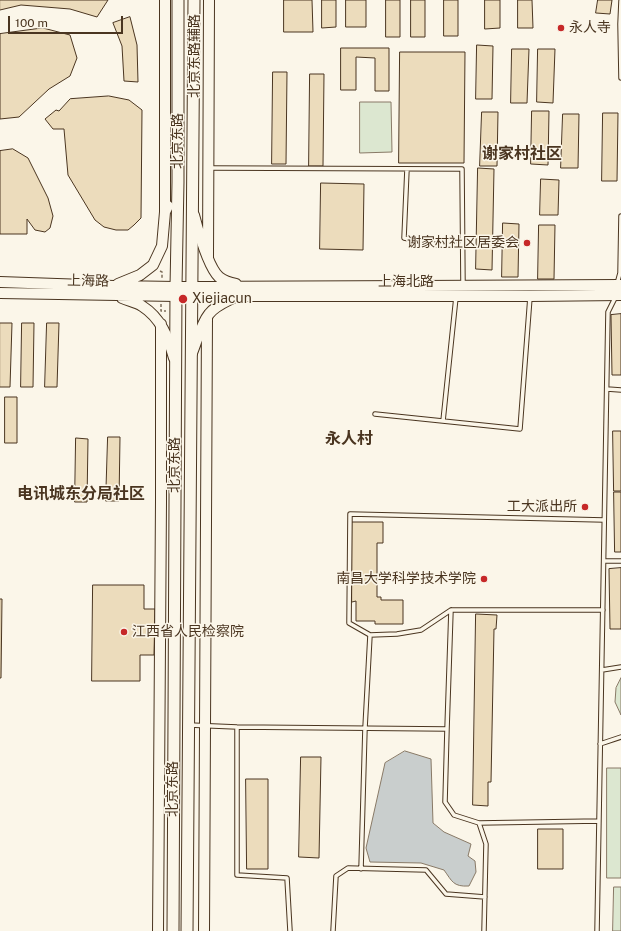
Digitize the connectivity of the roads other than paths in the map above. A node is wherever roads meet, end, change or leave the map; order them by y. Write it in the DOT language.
graph roads {
  1 [pos="165,0"];
  2 [pos="178,0"];
  3 [pos="194,0"];
  4 [pos="209,0"];
  5 [pos="621,1"];
  6 [pos="621,78"];
  7 [pos="208,168"];
  8 [pos="407,169"];
  9 [pos="178,182"];
  10 [pos="192,210"];
  11 [pos="165,212"];
  12 [pos="621,216"];
  13 [pos="462,245"];
  14 [pos="208,257"];
  15 [pos="0,282"];
  16 [pos="463,286"];
  17 [pos="248,287"];
  18 [pos="619,290"];
  19 [pos="114,291"];
  20 [pos="176,292"];
  21 [pos="192,292"];
  22 [pos="0,293"];
  23 [pos="237,296"];
  24 [pos="456,296"];
  25 [pos="530,296"];
  26 [pos="207,317"];
  27 [pos="161,324"];
  28 [pos="191,357"];
  29 [pos="176,365"];
  30 [pos="607,389"];
  31 [pos="621,390"];
  32 [pos="375,414"];
  33 [pos="444,421"];
  34 [pos="604,520"];
  35 [pos="621,561"];
  36 [pos="604,562"];
  37 [pos="451,610"];
  38 [pos="603,610"];
  39 [pos="370,635"];
  40 [pos="621,667"];
  41 [pos="602,670"];
  42 [pos="188,725"];
  43 [pos="205,725"];
  44 [pos="237,726"];
  45 [pos="366,728"];
  46 [pos="447,729"];
  47 [pos="621,737"];
  48 [pos="600,744"];
  49 [pos="599,821"];
  50 [pos="479,823"];
  51 [pos="361,869"];
  52 [pos="485,897"];
  53 [pos="158,931"];
  54 [pos="173,931"];
  55 [pos="187,931"];
  56 [pos="204,931"];
  57 [pos="290,931"];
  58 [pos="333,931"];
  59 [pos="484,931"];
  60 [pos="597,931"];
  1 -- 11 [label="main road"];
  2 -- 9 [label="main road, 北京东路"];
  3 -- 10 [label="main road, 北京东路"];
  4 -- 7 [label="main road, 北京东路辅路"];
  5 -- 6 [label="lane"];
  7 -- 8 [label="lane"];
  7 -- 14 [label="main road, 北京东路辅路"];
  8 -- 13 [label="lane"];
  8 -- 13 [label="lane"];
  9 -- 11 [label="main road"];
  9 -- 20 [label="main road, 北京东路"];
  10 -- 14 [label="main road"];
  10 -- 21 [label="main road, 北京东路"];
  11 -- 19 [label="main road"];
  12 -- 18 [label="lane"];
  13 -- 16 [label="lane"];
  14 -- 17 [label="main road"];
  15 -- 19 [label="main road, 上海路"];
  16 -- 17 [label="main road, 上海北路"];
  16 -- 18 [label="main road, 上海北路"];
  17 -- 21 [label="main road, 上海北路"];
  18 -- 25 [label="main road, 上海北路"];
  18 -- 30 [label="lane"];
  19 -- 20 [label="main road, 上海路"];
  19 -- 22 [label="main road, 上海路"];
  19 -- 27 [label="main road"];
  20 -- 21 [label="main road, 上海路"];
  20 -- 29 [label="main road, 北京东路"];
  21 -- 23 [label="main road, 上海北路"];
  21 -- 28 [label="main road, 北京东路"];
  23 -- 24 [label="main road, 上海北路"];
  23 -- 26 [label="main road"];
  24 -- 25 [label="main road, 上海北路"];
  24 -- 33 [label="lane"];
  25 -- 33 [label="lane"];
  26 -- 28 [label="main road"];
  26 -- 43 [label="main road"];
  27 -- 29 [label="main road"];
  27 -- 53 [label="main road, 北京东路"];
  28 -- 42 [label="main road, 北京东路"];
  29 -- 54 [label="main road, 北京东路"];
  30 -- 31 [label="lane"];
  30 -- 34 [label="lane"];
  32 -- 33 [label="lane"];
  34 -- 36 [label="lane"];
  34 -- 39 [label="lane"];
  35 -- 36 [label="lane"];
  36 -- 38 [label="lane"];
  37 -- 38 [label="lane"];
  37 -- 39 [label="lane"];
  37 -- 46 [label="lane"];
  38 -- 41 [label="lane"];
  39 -- 45 [label="lane"];
  40 -- 41 [label="lane"];
  41 -- 48 [label="lane"];
  42 -- 43 [label="lane"];
  42 -- 55 [label="main road, 北京东路"];
  43 -- 44 [label="lane"];
  43 -- 56 [label="main road"];
  44 -- 45 [label="lane"];
  44 -- 57 [label="lane"];
  45 -- 46 [label="lane"];
  45 -- 51 [label="lane"];
  46 -- 50 [label="lane"];
  47 -- 48 [label="lane"];
  48 -- 49 [label="lane"];
  49 -- 50 [label="lane"];
  49 -- 60 [label="lane"];
  50 -- 52 [label="lane"];
  51 -- 52 [label="lane"];
  51 -- 58 [label="lane"];
  52 -- 59 [label="lane"];
}
